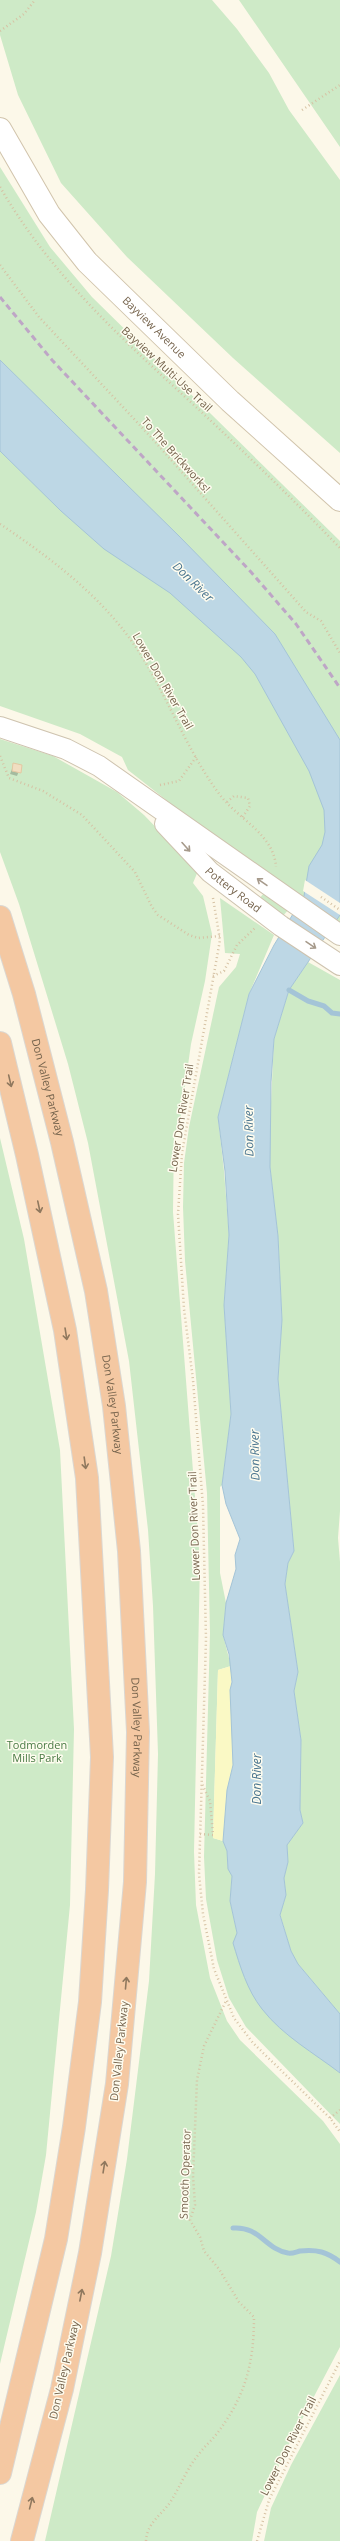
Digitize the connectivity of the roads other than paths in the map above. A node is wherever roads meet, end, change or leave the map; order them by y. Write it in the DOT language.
graph roads {
  1 [pos="0,129"];
  2 [pos="340,500"];
  3 [pos="0,727"];
  4 [pos="149,791"];
  5 [pos="0,917"];
  6 [pos="340,935"];
  7 [pos="340,965"];
  8 [pos="0,1043"];
  9 [pos="0,2473"];
  10 [pos="22,2541"];
  1 -- 2 [label="main road, Bayview Avenue"];
  3 -- 4 [label="street, Pottery Road"];
  6 -- 4 [label="street, Pottery Road, one-way"];
  4 -- 7 [label="street, Pottery Road, one-way"];
  10 -- 5 [label="highway, Don Valley Parkway, one-way"];
  8 -- 9 [label="highway, one-way"];
}
